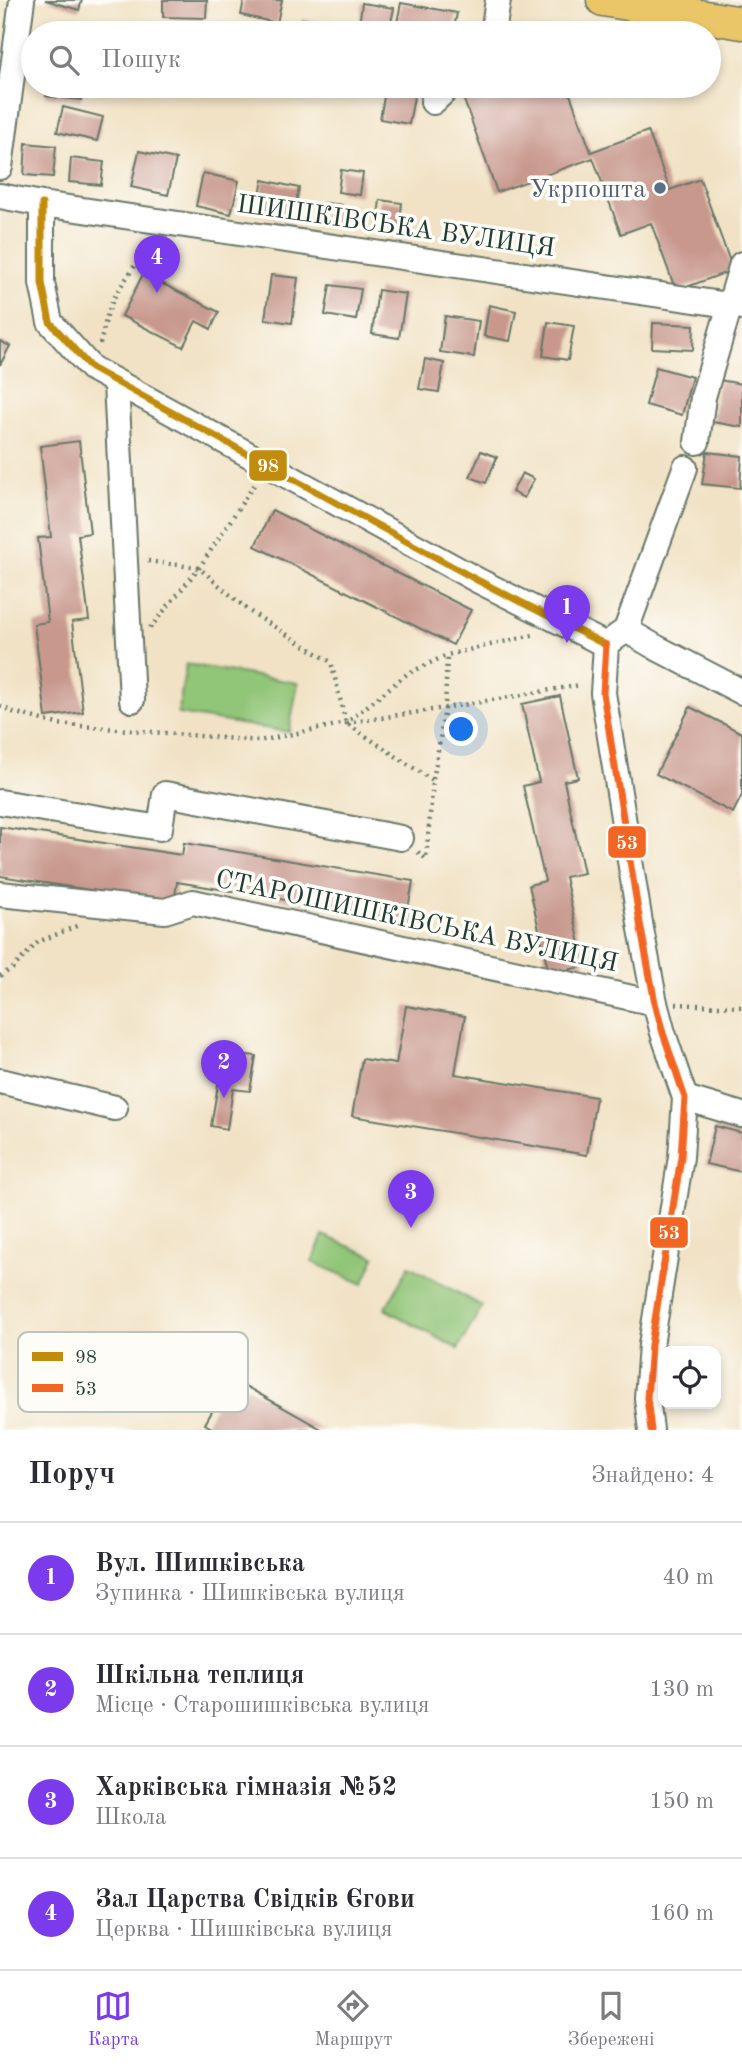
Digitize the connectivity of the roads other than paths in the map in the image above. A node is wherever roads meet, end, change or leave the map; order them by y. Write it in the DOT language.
graph roads {
  1 [pos="22,0"];
  2 [pos="498,0"];
  3 [pos="603,0"];
  4 [pos="663,5"];
  5 [pos="495,21"];
  6 [pos="742,23"];
  7 [pos="0,167"];
  8 [pos="0,196"];
  9 [pos="42,204"];
  10 [pos="742,264"];
  11 [pos="736,306"];
  12 [pos="117,383"];
  13 [pos="697,442"];
  14 [pos="685,468"];
  15 [pos="626,630"];
  16 [pos="606,645"];
  17 [pos="742,692"];
  18 [pos="132,701"];
  19 [pos="0,802"];
  20 [pos="401,838"];
  21 [pos="0,894"];
  22 [pos="655,1003"];
  23 [pos="0,1082"];
  24 [pos="685,1098"];
  25 [pos="116,1108"];
  26 [pos="742,1115"];
  27 [pos="651,1430"];
  1 -- 7 [label="street"];
  2 -- 5 [label="street"];
  3 -- 4 [label="main road"];
  4 -- 6 [label="main road"];
  8 -- 9 [label="street, ШИШКІВСЬКА ВУЛИЦЯ"];
  9 -- 11 [label="street, ШИШКІВСЬКА ВУЛИЦЯ"];
  9 -- 12 [label="street"];
  10 -- 11 [label="street"];
  11 -- 13 [label="street"];
  12 -- 16 [label="street"];
  12 -- 18 [label="street"];
  14 -- 15 [label="street"];
  15 -- 16 [label="street"];
  15 -- 17 [label="street"];
  16 -- 22 [label="street, СТАРОШИШКІВСЬКА ВУЛИЦЯ"];
  19 -- 20 [label="street"];
  21 -- 22 [label="street, СТАРОШИШКІВСЬКА ВУЛИЦЯ"];
  22 -- 24 [label="street, СТАРОШИШКІВСЬКА ВУЛИЦЯ"];
  23 -- 25 [label="street"];
  24 -- 26 [label="street"];
  24 -- 27 [label="street, СТАРОШИШКІВСЬКА ВУЛИЦЯ"];
}
